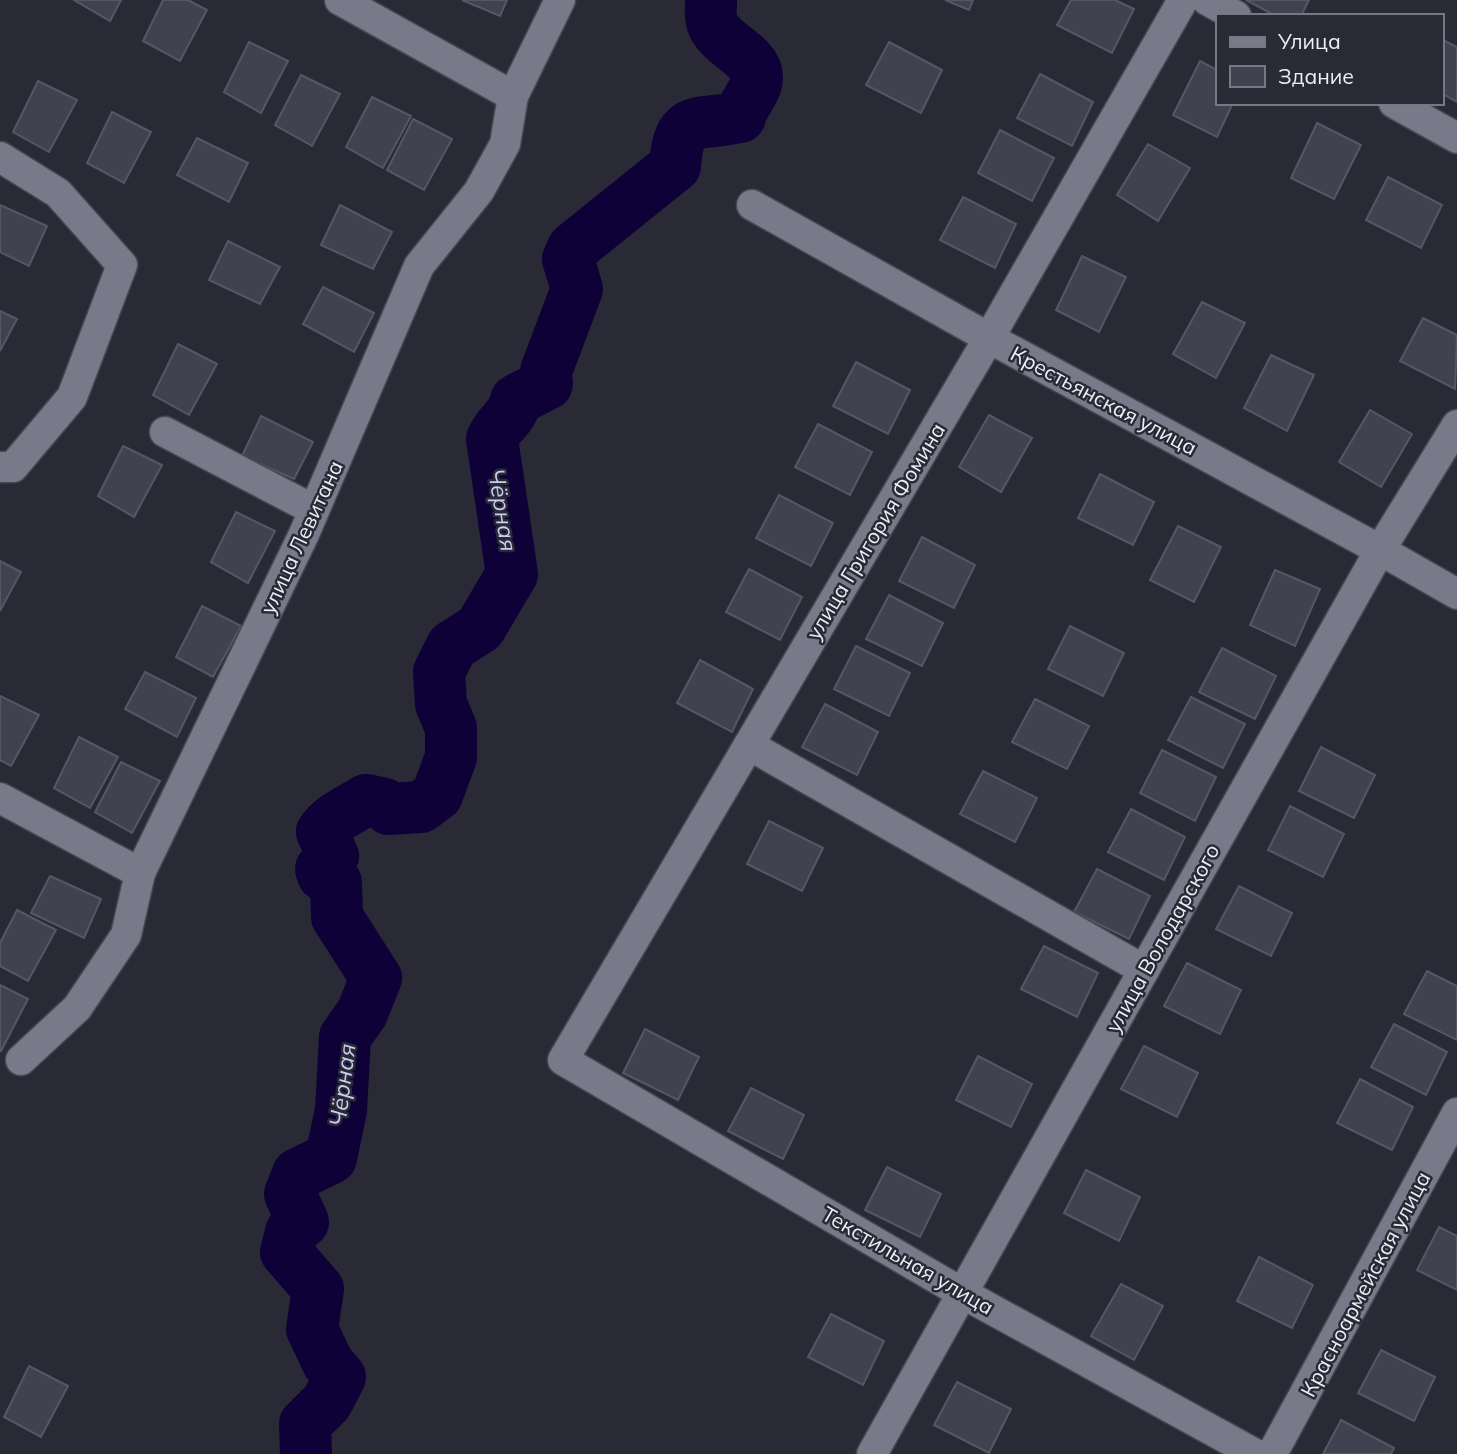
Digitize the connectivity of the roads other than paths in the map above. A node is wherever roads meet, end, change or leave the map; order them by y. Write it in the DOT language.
graph roads {
  1 [pos="340,0"];
  2 [pos="560,0"];
  3 [pos="1183,0"];
  4 [pos="1207,0"];
  5 [pos="1232,14"];
  6 [pos="513,96"];
  7 [pos="1398,105"];
  8 [pos="1457,138"];
  9 [pos="0,157"];
  10 [pos="752,205"];
  11 [pos="989,338"];
  12 [pos="1457,425"];
  13 [pos="164,432"];
  14 [pos="0,467"];
  15 [pos="314,510"];
  16 [pos="1380,550"];
  17 [pos="1457,594"];
  18 [pos="749,745"];
  19 [pos="0,799"];
  20 [pos="141,873"];
  21 [pos="1144,970"];
  22 [pos="21,1060"];
  23 [pos="563,1060"];
  24 [pos="1457,1113"];
  25 [pos="962,1293"];
  26 [pos="872,1454"];
  27 [pos="1255,1454"];
  28 [pos="1272,1454"];
  1 -- 6 [label="street"];
  2 -- 6 [label="street, улица Левитана"];
  3 -- 11 [label="street, улица Григория Фомина"];
  4 -- 5 [label="street"];
  6 -- 15 [label="street, улица Левитана"];
  7 -- 8 [label="street"];
  9 -- 14 [label="street"];
  10 -- 11 [label="street, Крестьянская улица"];
  11 -- 16 [label="street, Крестьянская улица"];
  11 -- 18 [label="street, улица Григория Фомина"];
  12 -- 16 [label="street, улица Володарского"];
  13 -- 15 [label="street"];
  15 -- 20 [label="street, улица Левитана"];
  16 -- 17 [label="street, Крестьянская улица"];
  16 -- 21 [label="street, улица Володарского"];
  18 -- 21 [label="street"];
  18 -- 23 [label="street, улица Григория Фомина"];
  19 -- 20 [label="street"];
  20 -- 22 [label="street, улица Левитана"];
  21 -- 25 [label="street, улица Володарского"];
  23 -- 25 [label="street, Текстильная улица"];
  24 -- 28 [label="street, Красноармейская улица"];
  25 -- 26 [label="street, улица Володарского"];
  25 -- 27 [label="street, Текстильная улица"];
}
